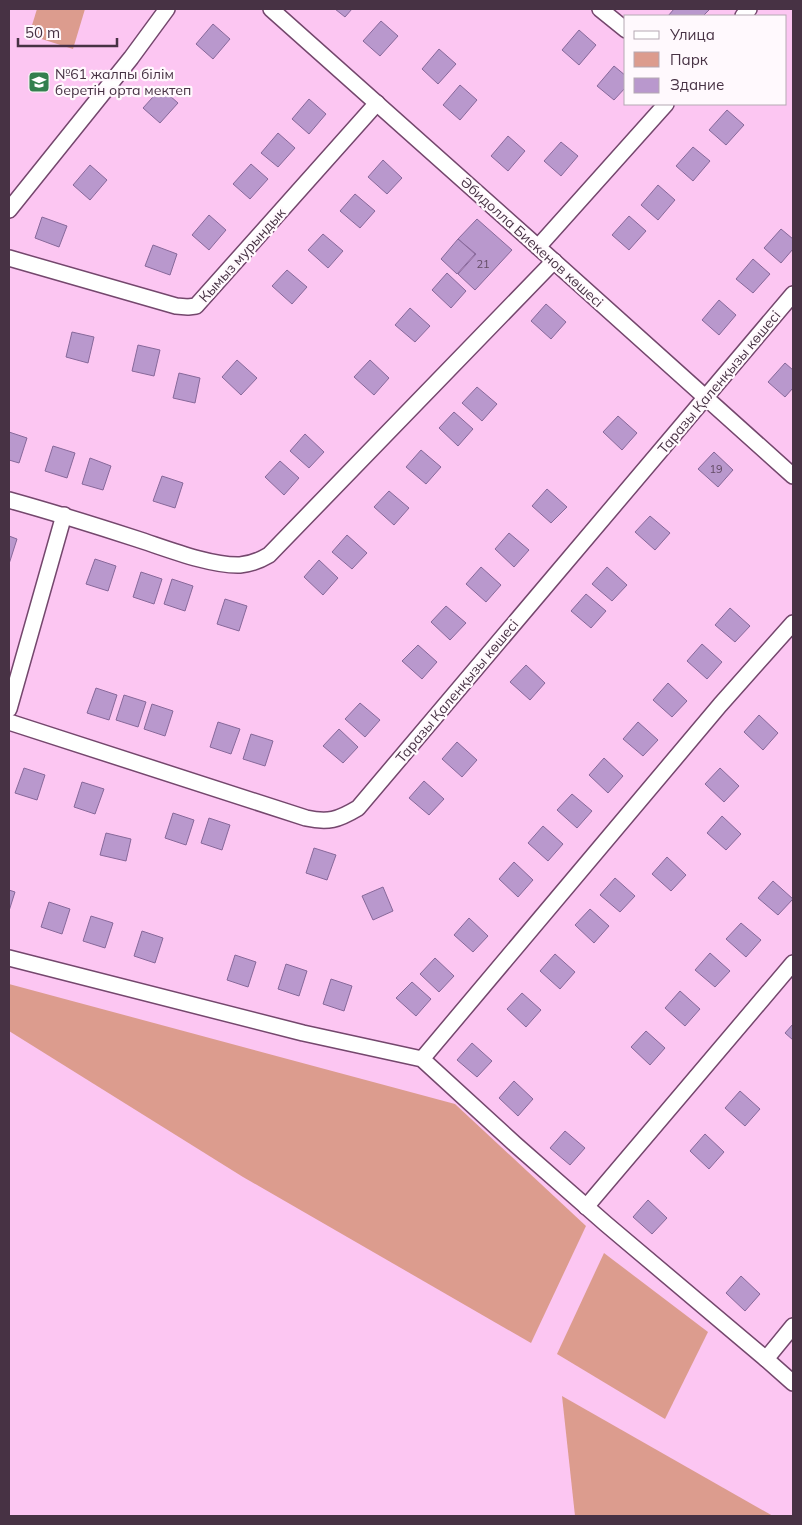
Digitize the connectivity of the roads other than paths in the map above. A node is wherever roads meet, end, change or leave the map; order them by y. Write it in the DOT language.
graph roads {
  1 [pos="167,9"];
  2 [pos="271,9"];
  3 [pos="600,9"];
  4 [pos="624,28"];
  5 [pos="377,103"];
  6 [pos="665,105"];
  7 [pos="9,210"];
  8 [pos="538,246"];
  9 [pos="9,258"];
  10 [pos="554,261"];
  11 [pos="793,294"];
  12 [pos="706,398"];
  13 [pos="793,476"];
  14 [pos="9,500"];
  15 [pos="64,515"];
  16 [pos="793,623"];
  17 [pos="9,709"];
  18 [pos="9,722"];
  19 [pos="9,958"];
  20 [pos="793,963"];
  21 [pos="422,1059"];
  22 [pos="586,1207"];
  23 [pos="793,1326"];
  24 [pos="766,1359"];
  25 [pos="793,1384"];
  1 -- 7 [label="street"];
  2 -- 5 [label="street, Әбидолла Биекенов көшесі"];
  3 -- 4 [label="street"];
  5 -- 8 [label="street, Әбидолла Биекенов көшесі"];
  5 -- 9 [label="street, Кымыз мурындык"];
  6 -- 8 [label="street"];
  8 -- 10 [label="street, Әбидолла Биекенов көшесі"];
  10 -- 12 [label="street, Әбидолла Биекенов көшесі"];
  10 -- 15 [label="street"];
  11 -- 12 [label="street, Таразы Қаленқызы көшесі"];
  12 -- 13 [label="street, Әбидолла Биекенов көшесі"];
  12 -- 18 [label="street, Таразы Қаленқызы көшесі"];
  14 -- 15 [label="street"];
  15 -- 17 [label="street"];
  16 -- 21 [label="street"];
  19 -- 21 [label="street"];
  20 -- 22 [label="street"];
  21 -- 22 [label="street"];
  22 -- 24 [label="street"];
  23 -- 24 [label="street"];
  24 -- 25 [label="street"];
}
